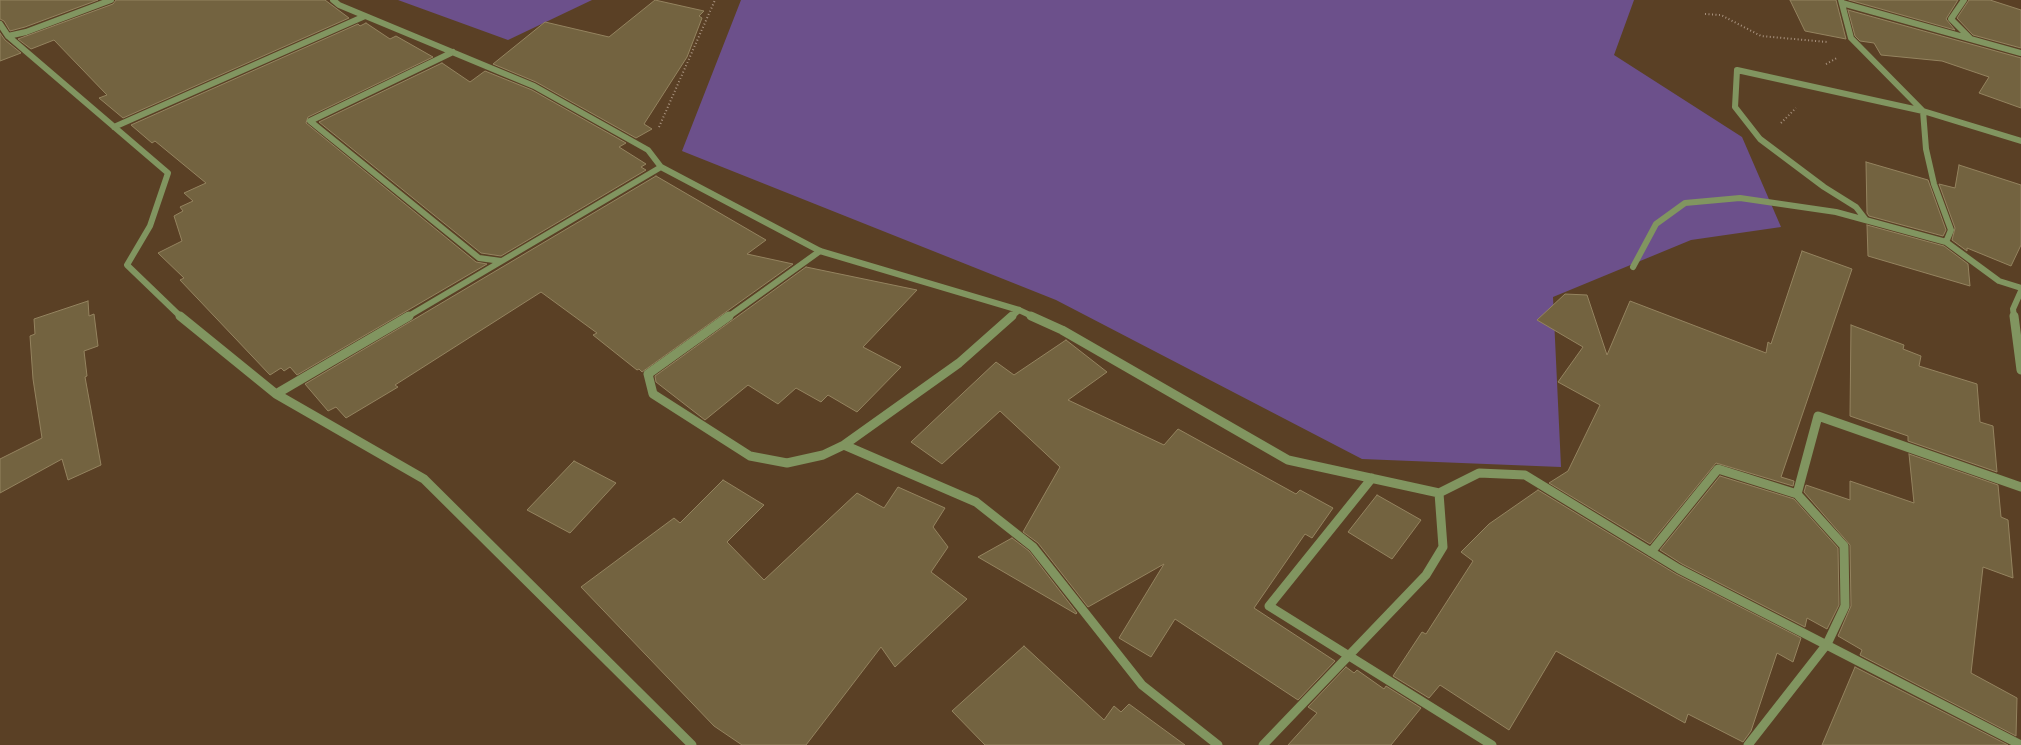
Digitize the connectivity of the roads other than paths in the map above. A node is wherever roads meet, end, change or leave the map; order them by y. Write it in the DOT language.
graph roads {
  1 [pos="111,0"];
  2 [pos="333,0"];
  3 [pos="1964,0"];
  4 [pos="1842,1"];
  5 [pos="365,16"];
  6 [pos="0,24"];
  7 [pos="8,36"];
  8 [pos="1971,38"];
  9 [pos="453,52"];
  10 [pos="2021,53"];
  11 [pos="1923,112"];
  12 [pos="114,127"];
  13 [pos="2021,141"];
  14 [pos="661,167"];
  15 [pos="1866,220"];
  16 [pos="1946,242"];
  17 [pos="820,251"];
  18 [pos="501,261"];
  19 [pos="1633,267"];
  20 [pos="2021,288"];
  21 [pos="2021,291"];
  22 [pos="1019,310"];
  23 [pos="2021,370"];
  24 [pos="276,394"];
  25 [pos="844,445"];
  26 [pos="1372,478"];
  27 [pos="2021,486"];
  28 [pos="1439,493"];
  29 [pos="1797,494"];
  30 [pos="1651,552"];
  31 [pos="1827,644"];
  32 [pos="1349,655"];
  33 [pos="692,745"];
  34 [pos="1218,745"];
  35 [pos="1263,745"];
  36 [pos="1492,745"];
  37 [pos="1748,745"];
  38 [pos="2021,745"];
  1 -- 7 [label="street"];
  2 -- 5 [label="street"];
  3 -- 8 [label="street"];
  4 -- 8 [label="street"];
  4 -- 11 [label="street"];
  5 -- 9 [label="street"];
  5 -- 12 [label="street"];
  6 -- 7 [label="street"];
  7 -- 12 [label="street"];
  8 -- 10 [label="street"];
  9 -- 14 [label="street"];
  9 -- 18 [label="street"];
  11 -- 13 [label="street"];
  11 -- 15 [label="street"];
  11 -- 16 [label="street"];
  12 -- 24 [label="street"];
  14 -- 17 [label="street"];
  14 -- 18 [label="street"];
  15 -- 16 [label="street"];
  15 -- 19 [label="street"];
  16 -- 20 [label="street"];
  17 -- 22 [label="street"];
  17 -- 25 [label="street"];
  18 -- 24 [label="street"];
  21 -- 23 [label="street"];
  22 -- 25 [label="street"];
  22 -- 26 [label="street"];
  24 -- 33 [label="street"];
  25 -- 34 [label="street"];
  26 -- 28 [label="street"];
  26 -- 32 [label="street"];
  27 -- 29 [label="street"];
  28 -- 30 [label="street"];
  28 -- 32 [label="street"];
  29 -- 30 [label="street"];
  29 -- 31 [label="street"];
  30 -- 31 [label="street"];
  31 -- 37 [label="street"];
  31 -- 38 [label="street"];
  32 -- 35 [label="street"];
  32 -- 36 [label="street"];
}
